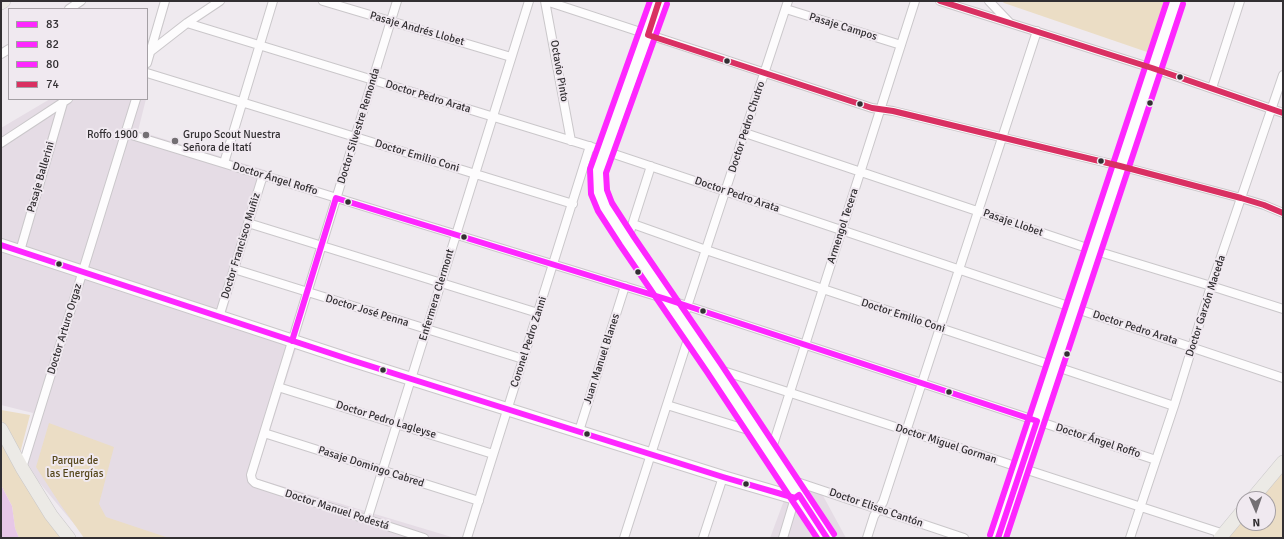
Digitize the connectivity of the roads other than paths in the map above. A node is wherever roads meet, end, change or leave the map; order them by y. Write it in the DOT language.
graph roads {
  1 [pos="4,1"];
  2 [pos="81,1"];
  3 [pos="165,1"];
  4 [pos="220,1"];
  5 [pos="273,1"];
  6 [pos="323,1"];
  7 [pos="397,1"];
  8 [pos="529,1"];
  9 [pos="546,1"];
  10 [pos="659,1"];
  11 [pos="788,1"];
  12 [pos="915,1"];
  13 [pos="940,1"];
  14 [pos="989,1"];
  15 [pos="1175,1"];
  16 [pos="1240,1"];
  17 [pos="1,3"];
  18 [pos="70,8"];
  19 [pos="786,10"];
  20 [pos="391,21"];
  21 [pos="187,23"];
  22 [pos="1010,23"];
  23 [pos="1037,31"];
  24 [pos="648,35"];
  25 [pos="260,45"];
  26 [pos="901,45"];
  27 [pos="151,51"];
  28 [pos="512,57"];
  29 [pos="148,60"];
  30 [pos="1152,68"];
  31 [pos="148,73"];
  32 [pos="765,73"];
  33 [pos="1283,75"];
  34 [pos="373,80"];
  35 [pos="1212,88"];
  36 [pos="136,100"];
  37 [pos="65,101"];
  38 [pos="242,102"];
  39 [pos="880,109"];
  40 [pos="1272,109"];
  41 [pos="1283,113"];
  42 [pos="493,116"];
  43 [pos="125,133"];
  44 [pos="745,133"];
  45 [pos="355,137"];
  46 [pos="1002,137"];
  47 [pos="571,141"];
  48 [pos="1,143"];
  49 [pos="590,146"];
  50 [pos="605,151"];
  51 [pos="224,163"];
  52 [pos="651,166"];
  53 [pos="1120,166"];
  54 [pos="860,172"];
  55 [pos="475,174"];
  56 [pos="263,175"];
  57 [pos="725,191"];
  58 [pos="336,198"];
  59 [pos="1241,198"];
  60 [pos="573,204"];
  61 [pos="978,211"];
  62 [pos="1283,213"];
  63 [pos="248,223"];
  64 [pos="633,224"];
  65 [pos="842,230"];
  66 [pos="456,235"];
  67 [pos="627,241"];
  68 [pos="1,245"];
  69 [pos="322,246"];
  70 [pos="706,250"];
  71 [pos="1093,250"];
  72 [pos="20,252"];
  73 [pos="553,264"];
  74 [pos="234,269"];
  75 [pos="959,270"];
  76 [pos="82,272"];
  77 [pos="441,283"];
  78 [pos="625,286"];
  79 [pos="1212,286"];
  80 [pos="823,289"];
  81 [pos="307,292"];
  82 [pos="666,299"];
  83 [pos="687,306"];
  84 [pos="1074,308"];
  85 [pos="1283,309"];
  86 [pos="538,313"];
  87 [pos="219,317"];
  88 [pos="682,322"];
  89 [pos="940,328"];
  90 [pos="427,329"];
  91 [pos="690,333"];
  92 [pos="292,341"];
  93 [pos="805,345"];
  94 [pos="1192,347"];
  95 [pos="523,359"];
  96 [pos="1055,366"];
  97 [pos="714,368"];
  98 [pos="411,378"];
  99 [pos="1283,378"];
  100 [pos="922,383"];
  101 [pos="278,387"];
  102 [pos="790,393"];
  103 [pos="667,405"];
  104 [pos="1174,406"];
  105 [pos="508,409"];
  106 [pos="1037,421"];
  107 [pos="397,424"];
  108 [pos="1,429"];
  109 [pos="906,431"];
  110 [pos="579,432"];
  111 [pos="264,433"];
  112 [pos="758,433"];
  113 [pos="769,451"];
  114 [pos="493,454"];
  115 [pos="651,454"];
  116 [pos="1156,460"];
  117 [pos="1283,462"];
  118 [pos="22,468"];
  119 [pos="1021,469"];
  120 [pos="383,470"];
  121 [pos="723,477"];
  122 [pos="788,479"];
  123 [pos="252,480"];
  124 [pos="1259,491"];
  125 [pos="797,497"];
  126 [pos="478,501"];
  127 [pos="1140,507"];
  128 [pos="878,509"];
  129 [pos="1236,519"];
  130 [pos="367,520"];
  131 [pos="1222,536"];
  132 [pos="69,538"];
  133 [pos="424,538"];
  134 [pos="467,538"];
  135 [pos="624,538"];
  136 [pos="703,538"];
  137 [pos="783,538"];
  138 [pos="827,538"];
  139 [pos="867,538"];
  140 [pos="964,538"];
  141 [pos="998,538"];
  142 [pos="1130,538"];
  1 -- 17 [label="main road"];
  2 -- 18 [label="street"];
  3 -- 27 [label="street"];
  4 -- 21 [label="street"];
  5 -- 25 [label="street"];
  6 -- 20 [label="street, Pasaje Andrés Llobet"];
  7 -- 20 [label="street, Doctor Silvestre Remonda"];
  8 -- 28 [label="street, Enfermera Clermont"];
  9 -- 24 [label="street"];
  9 -- 47 [label="street, Octavio Pinto"];
  10 -- 24 [label="main road"];
  11 -- 19 [label="street, Doctor Pedro Chutro"];
  12 -- 26 [label="street, Armengol Tecera"];
  13 -- 22 [label="street"];
  14 -- 22 [label="street"];
  15 -- 30 [label="main road"];
  16 -- 35 [label="street"];
  19 -- 26 [label="street, Pasaje Campos"];
  19 -- 32 [label="street, Doctor Pedro Chutro"];
  20 -- 28 [label="street, Pasaje Andrés Llobet"];
  20 -- 34 [label="street, Doctor Silvestre Remonda"];
  21 -- 25 [label="street, Doctor Pedro Arata"];
  21 -- 27 [label="street"];
  22 -- 23 [label="street"];
  23 -- 30 [label="street"];
  23 -- 46 [label="street"];
  24 -- 32 [label="street"];
  24 -- 50 [label="main road"];
  25 -- 34 [label="street, Doctor Pedro Arata"];
  25 -- 38 [label="street"];
  26 -- 39 [label="street, Armengol Tecera"];
  27 -- 29 [label="street"];
  28 -- 42 [label="street, Enfermera Clermont"];
  30 -- 35 [label="street"];
  30 -- 53 [label="main road"];
  31 -- 38 [label="street, Doctor Emilio Coni"];
  32 -- 39 [label="street"];
  32 -- 44 [label="street, Doctor Pedro Chutro"];
  33 -- 40 [label="street, Doctor Garzón Maceda"];
  34 -- 42 [label="street, Doctor Pedro Arata"];
  34 -- 45 [label="street, Doctor Silvestre Remonda"];
  35 -- 40 [label="street"];
  36 -- 43 [label="street, Doctor Arturo Orgaz"];
  37 -- 48 [label="street"];
  37 -- 72 [label="street, Pasaje Ballerini"];
  38 -- 45 [label="street, Doctor Emilio Coni"];
  38 -- 51 [label="street"];
  39 -- 46 [label="street"];
  39 -- 54 [label="street, Armengol Tecera"];
  40 -- 41 [label="street"];
  40 -- 59 [label="street, Doctor Garzón Maceda"];
  42 -- 47 [label="street, Doctor Pedro Arata"];
  42 -- 55 [label="street, Enfermera Clermont"];
  43 -- 51 [label="street, Doctor Ángel Roffo"];
  43 -- 76 [label="street, Doctor Arturo Orgaz"];
  44 -- 54 [label="street, Pasaje Llobet"];
  44 -- 57 [label="street, Doctor Pedro Chutro"];
  45 -- 55 [label="street, Doctor Emilio Coni"];
  45 -- 58 [label="street, Doctor Silvestre Remonda"];
  46 -- 53 [label="street"];
  46 -- 61 [label="street"];
  47 -- 49 [label="street, Doctor Pedro Arata"];
  49 -- 50 [label="street, Doctor Pedro Arata"];
  49 -- 60 [label="street, Coronel Pedro Zanni"];
  50 -- 52 [label="street, Doctor Pedro Arata"];
  50 -- 67 [label="main road"];
  51 -- 56 [label="street, Doctor Ángel Roffo"];
  52 -- 57 [label="street, Doctor Pedro Arata"];
  52 -- 64 [label="street"];
  53 -- 59 [label="street"];
  53 -- 71 [label="main road"];
  54 -- 61 [label="street, Pasaje Llobet"];
  54 -- 65 [label="street, Armengol Tecera"];
  55 -- 60 [label="street, Doctor Emilio Coni"];
  55 -- 66 [label="street, Enfermera Clermont"];
  56 -- 58 [label="street, Doctor Ángel Roffo"];
  56 -- 63 [label="street, Doctor Francisco Muñiz"];
  57 -- 65 [label="street, Doctor Pedro Arata"];
  57 -- 70 [label="street, Doctor Pedro Chutro"];
  58 -- 66 [label="street, Doctor Ángel Roffo"];
  58 -- 69 [label="street, Doctor Silvestre Remonda"];
  59 -- 62 [label="street"];
  59 -- 79 [label="street, Doctor Garzón Maceda"];
  60 -- 73 [label="street, Coronel Pedro Zanni"];
  61 -- 71 [label="street, Pasaje Llobet"];
  61 -- 75 [label="street"];
  63 -- 69 [label="street"];
  63 -- 74 [label="street, Doctor Francisco Muñiz"];
  64 -- 67 [label="street"];
  64 -- 70 [label="street, Doctor Emilio Coni"];
  65 -- 75 [label="street, Doctor Pedro Arata"];
  65 -- 80 [label="street, Armengol Tecera"];
  66 -- 73 [label="street, Doctor Ángel Roffo"];
  66 -- 77 [label="street, Enfermera Clermont"];
  67 -- 82 [label="main road"];
  68 -- 72 [label="main road"];
  69 -- 77 [label="street"];
  69 -- 81 [label="street, Doctor Silvestre Remonda"];
  70 -- 80 [label="street, Doctor Emilio Coni"];
  70 -- 83 [label="street, Doctor Pedro Chutro"];
  71 -- 79 [label="street, Pasaje Llobet"];
  71 -- 84 [label="main road"];
  72 -- 76 [label="main road"];
  73 -- 78 [label="street, Doctor Ángel Roffo"];
  73 -- 86 [label="street, Coronel Pedro Zanni"];
  74 -- 81 [label="street, Doctor José Penna"];
  74 -- 87 [label="street, Doctor Francisco Muñiz"];
  75 -- 84 [label="street, Doctor Pedro Arata"];
  75 -- 89 [label="street"];
  76 -- 87 [label="main road"];
  76 -- 118 [label="street, Doctor Arturo Orgaz"];
  77 -- 86 [label="street"];
  77 -- 90 [label="street, Enfermera Clermont"];
  78 -- 82 [label="street, Doctor Ángel Roffo"];
  78 -- 110 [label="street, Juan Manuel Blanes"];
  79 -- 85 [label="street, Pasaje Llobet"];
  79 -- 94 [label="street, Doctor Garzón Maceda"];
  80 -- 89 [label="street, Doctor Emilio Coni"];
  80 -- 93 [label="street, Armengol Tecera"];
  81 -- 90 [label="street, Doctor José Penna"];
  81 -- 92 [label="street, Doctor Silvestre Remonda"];
  82 -- 83 [label="street, Doctor Ángel Roffo"];
  82 -- 88 [label="main road"];
  83 -- 88 [label="street, Doctor Pedro Chutro"];
  83 -- 93 [label="street, Doctor Ángel Roffo"];
  84 -- 94 [label="street, Doctor Pedro Arata"];
  84 -- 96 [label="main road"];
  86 -- 95 [label="street, Coronel Pedro Zanni"];
  87 -- 92 [label="main road"];
  88 -- 91 [label="main road"];
  89 -- 96 [label="street, Doctor Emilio Coni"];
  89 -- 100 [label="street"];
  90 -- 95 [label="street, Doctor José Penna"];
  90 -- 98 [label="street, Enfermera Clermont"];
  91 -- 97 [label="main road"];
  91 -- 103 [label="street"];
  92 -- 98 [label="main road"];
  92 -- 101 [label="street, Doctor Silvestre Remonda"];
  93 -- 100 [label="street, Doctor Ángel Roffo"];
  93 -- 102 [label="street, Armengol Tecera"];
  94 -- 99 [label="street, Doctor Pedro Arata"];
  94 -- 104 [label="street, Doctor Garzón Maceda"];
  95 -- 105 [label="street, Coronel Pedro Zanni"];
  96 -- 104 [label="street, Doctor Emilio Coni"];
  96 -- 106 [label="main road"];
  97 -- 102 [label="street, Doctor Miguel Gorman"];
  97 -- 112 [label="main road"];
  98 -- 105 [label="main road"];
  98 -- 107 [label="street, Enfermera Clermont"];
  100 -- 106 [label="street, Doctor Ángel Roffo"];
  100 -- 109 [label="street"];
  101 -- 107 [label="street, Doctor Pedro Lagleyse"];
  101 -- 111 [label="street, Doctor Silvestre Remonda"];
  102 -- 109 [label="street, Doctor Miguel Gorman"];
  102 -- 113 [label="street, Armengol Tecera"];
  103 -- 112 [label="street"];
  103 -- 115 [label="street"];
  104 -- 116 [label="street, Doctor Garzón Maceda"];
  105 -- 110 [label="main road"];
  105 -- 114 [label="street, Coronel Pedro Zanni"];
  106 -- 116 [label="street, Doctor Ángel Roffo"];
  106 -- 119 [label="main road"];
  107 -- 114 [label="street, Doctor Pedro Lagleyse"];
  107 -- 120 [label="street, Enfermera Clermont"];
  108 -- 118 [label="main road"];
  109 -- 119 [label="street, Doctor Miguel Gorman"];
  109 -- 128 [label="street"];
  110 -- 115 [label="main road"];
  111 -- 120 [label="street, Pasaje Domingo Cabred"];
  111 -- 123 [label="street, Doctor Silvestre Remonda"];
  112 -- 113 [label="main road"];
  113 -- 122 [label="main road"];
  114 -- 126 [label="street, Coronel Pedro Zanni"];
  115 -- 121 [label="main road"];
  115 -- 135 [label="street"];
  116 -- 127 [label="street, Doctor Garzón Maceda"];
  117 -- 124 [label="main road"];
  118 -- 132 [label="main road"];
  119 -- 127 [label="street, Doctor Miguel Gorman"];
  119 -- 141 [label="main road"];
  120 -- 126 [label="street, Pasaje Domingo Cabred"];
  120 -- 130 [label="street, Enfermera Clermont"];
  121 -- 125 [label="main road"];
  121 -- 136 [label="street"];
  122 -- 125 [label="main road"];
  122 -- 128 [label="street, Doctor Eliseo Cantón"];
  123 -- 130 [label="street, Doctor Manuel Podestá"];
  125 -- 137 [label="street"];
  125 -- 138 [label="main road"];
  126 -- 134 [label="street, Coronel Pedro Zanni"];
  127 -- 131 [label="street, Doctor Miguel Gorman"];
  127 -- 142 [label="street, Doctor Garzón Maceda"];
  128 -- 139 [label="street"];
  128 -- 140 [label="street, Doctor Eliseo Cantón"];
  129 -- 131 [label="main road"];
  130 -- 133 [label="street, Doctor Manuel Podestá"];
}
